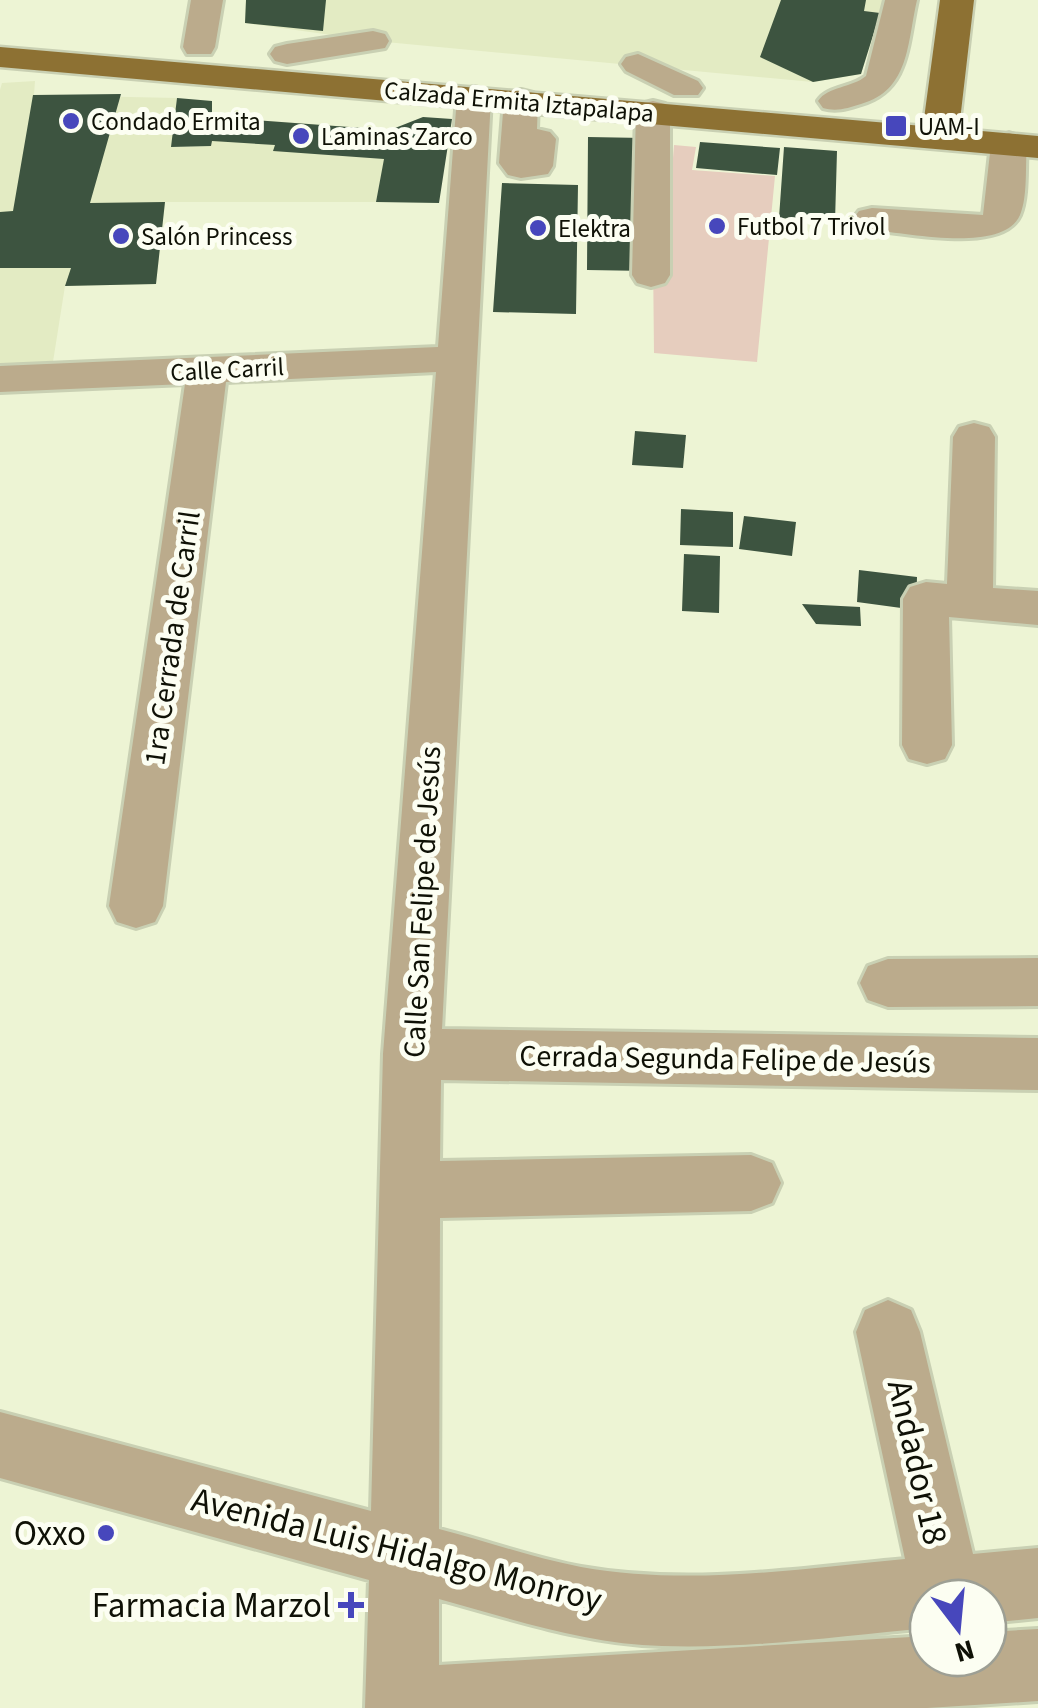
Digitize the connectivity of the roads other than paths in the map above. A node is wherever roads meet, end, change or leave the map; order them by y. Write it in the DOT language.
graph roads {
  1 [pos="207,0"];
  2 [pos="901,0"];
  3 [pos="956,0"];
  4 [pos="0,29"];
  5 [pos="373,41"];
  6 [pos="198,47"];
  7 [pos="287,54"];
  8 [pos="0,57"];
  9 [pos="638,64"];
  10 [pos="498,99"];
  11 [pos="836,101"];
  12 [pos="688,102"];
  13 [pos="652,112"];
  14 [pos="1038,118"];
  15 [pos="941,124"];
  16 [pos="538,139"];
  17 [pos="1024,146"];
  18 [pos="682,174"];
  19 [pos="872,219"];
  20 [pos="651,276"];
  21 [pos="469,344"];
  22 [pos="207,370"];
  23 [pos="0,380"];
  24 [pos="974,437"];
  25 [pos="970,602"];
  26 [pos="1038,608"];
  27 [pos="927,745"];
  28 [pos="136,906"];
  29 [pos="1038,982"];
  30 [pos="888,984"];
  31 [pos="412,1054"];
  32 [pos="1038,1064"];
  33 [pos="752,1183"];
  34 [pos="408,1190"];
  35 [pos="888,1332"];
  36 [pos="0,1444"];
  37 [pos="406,1555"];
  38 [pos="945,1578"];
  39 [pos="1038,1583"];
  40 [pos="1008,1586"];
  41 [pos="908,1595"];
  42 [pos="1038,1665"];
  43 [pos="402,1706"];
  1 -- 6 [label="street"];
  2 -- 11 [label="street"];
  3 -- 15 [label="main road"];
  4 -- 6 [label="main road, Calzada Ermita Iztapalapa"];
  5 -- 7 [label="street"];
  6 -- 7 [label="main road, Calzada Ermita Iztapalapa"];
  7 -- 12 [label="main road, Calzada Ermita Iztapalapa"];
  8 -- 10 [label="main road, Calzada Ermita Iztapalapa"];
  9 -- 12 [label="street"];
  10 -- 13 [label="main road, Calzada Ermita Iztapalapa"];
  10 -- 16 [label="street"];
  10 -- 21 [label="street, Calle San Felipe de Jesús"];
  11 -- 12 [label="main road, Calzada Ermita Iztapalapa"];
  11 -- 15 [label="main road, Calzada Ermita Iztapalapa"];
  12 -- 13 [label="main road, Calzada Ermita Iztapalapa"];
  12 -- 15 [label="main road, Calzada Ermita Iztapalapa"];
  12 -- 18 [label="street"];
  13 -- 20 [label="street"];
  14 -- 15 [label="main road, Calzada Ermita Iztapalapa"];
  15 -- 17 [label="main road, Calzada Ermita Iztapalapa"];
  17 -- 19 [label="street"];
  21 -- 22 [label="street, Calle Carril"];
  21 -- 31 [label="street, Calle San Felipe de Jesús"];
  22 -- 23 [label="street, Calle Carril"];
  22 -- 28 [label="street, 1ra Cerrada de Carril"];
  24 -- 25 [label="street"];
  25 -- 26 [label="street"];
  25 -- 27 [label="street"];
  29 -- 30 [label="street"];
  31 -- 32 [label="street, Cerrada Segunda Felipe de Jesús"];
  31 -- 34 [label="street, Calle San Felipe de Jesús"];
  33 -- 34 [label="street"];
  34 -- 37 [label="street, Calle San Felipe de Jesús"];
  35 -- 38 [label="street, Andador 18"];
  36 -- 37 [label="street, Avenida Luis Hidalgo Monroy"];
  37 -- 41 [label="street, Avenida Luis Hidalgo Monroy"];
  37 -- 43 [label="street, Calle San Felipe de Jesús"];
  39 -- 40 [label="street, Avenida Luis Hidalgo Monroy"];
  42 -- 43 [label="street"];
}
